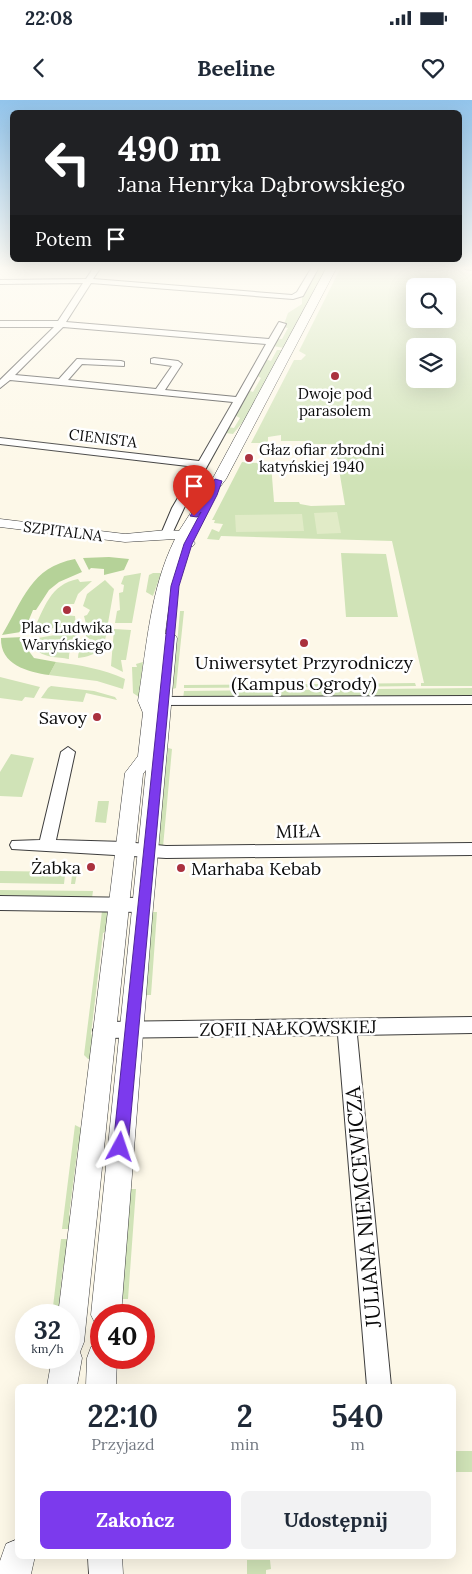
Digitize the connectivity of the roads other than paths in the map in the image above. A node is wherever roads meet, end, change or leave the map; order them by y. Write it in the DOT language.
graph roads {
  1 [pos="49,336"];
  2 [pos="199,336"];
  3 [pos="275,336"];
  4 [pos="295,336"];
  5 [pos="272,342"];
  6 [pos="154,360"];
  7 [pos="121,364"];
  8 [pos="8,377"];
  9 [pos="62,382"];
  10 [pos="0,385"];
  11 [pos="159,392"];
  12 [pos="239,400"];
  13 [pos="0,442"];
  14 [pos="203,465"];
  15 [pos="0,523"];
  16 [pos="167,534"];
  17 [pos="125,538"];
  18 [pos="182,542"];
  19 [pos="472,700"];
  20 [pos="155,701"];
  21 [pos="68,752"];
  22 [pos="47,844"];
  23 [pos="18,845"];
  24 [pos="125,848"];
  25 [pos="472,849"];
  26 [pos="148,851"];
  27 [pos="0,903"];
  28 [pos="130,905"];
  29 [pos="472,1025"];
  30 [pos="347,1027"];
  31 [pos="103,1030"];
  32 [pos="131,1030"];
  33 [pos="73,1304"];
  34 [pos="107,1304"];
  35 [pos="65,1369"];
  36 [pos="101,1369"];
  37 [pos="62,1384"];
  38 [pos="100,1384"];
  39 [pos="379,1384"];
  40 [pos="17,1559"];
  41 [pos="105,1559"];
  42 [pos="14,1574"];
  43 [pos="106,1574"];
  1 -- 8 [label="street"];
  2 -- 5 [label="street"];
  3 -- 5 [label="street"];
  4 -- 18 [label="street"];
  5 -- 12 [label="street"];
  6 -- 11 [label="street"];
  7 -- 9 [label="street"];
  8 -- 9 [label="street"];
  8 -- 10 [label="street"];
  9 -- 11 [label="street"];
  11 -- 12 [label="street"];
  12 -- 14 [label="street"];
  13 -- 14 [label="street, CIENISTA"];
  14 -- 16 [label="street"];
  15 -- 17 [label="street, SZPITALNA"];
  16 -- 17 [label="street, SZPITALNA"];
  16 -- 18 [label="street, SZPITALNA"];
  17 -- 18 [label="street, SZPITALNA"];
  18 -- 20 [label="street"];
  19 -- 20 [label="street"];
  20 -- 24 [label="street"];
  20 -- 26 [label="street"];
  21 -- 22 [label="street"];
  22 -- 23 [label="street, MIŁA"];
  22 -- 24 [label="street, MIŁA"];
  24 -- 26 [label="street, MIŁA"];
  24 -- 28 [label="street"];
  25 -- 26 [label="street, MIŁA"];
  26 -- 28 [label="street"];
  27 -- 28 [label="street"];
  28 -- 31 [label="street"];
  28 -- 32 [label="street"];
  29 -- 30 [label="street, ZOFII NAŁKOWSKIEJ"];
  30 -- 32 [label="street, ZOFII NAŁKOWSKIEJ"];
  30 -- 39 [label="street, JULIANA NIEMCEWICZA"];
  31 -- 32 [label="street, ZOFII NAŁKOWSKIEJ"];
  31 -- 33 [label="street"];
  32 -- 34 [label="street"];
  35 -- 37 [label="street"];
  36 -- 38 [label="street"];
  40 -- 42 [label="street"];
  41 -- 43 [label="street"];
}
